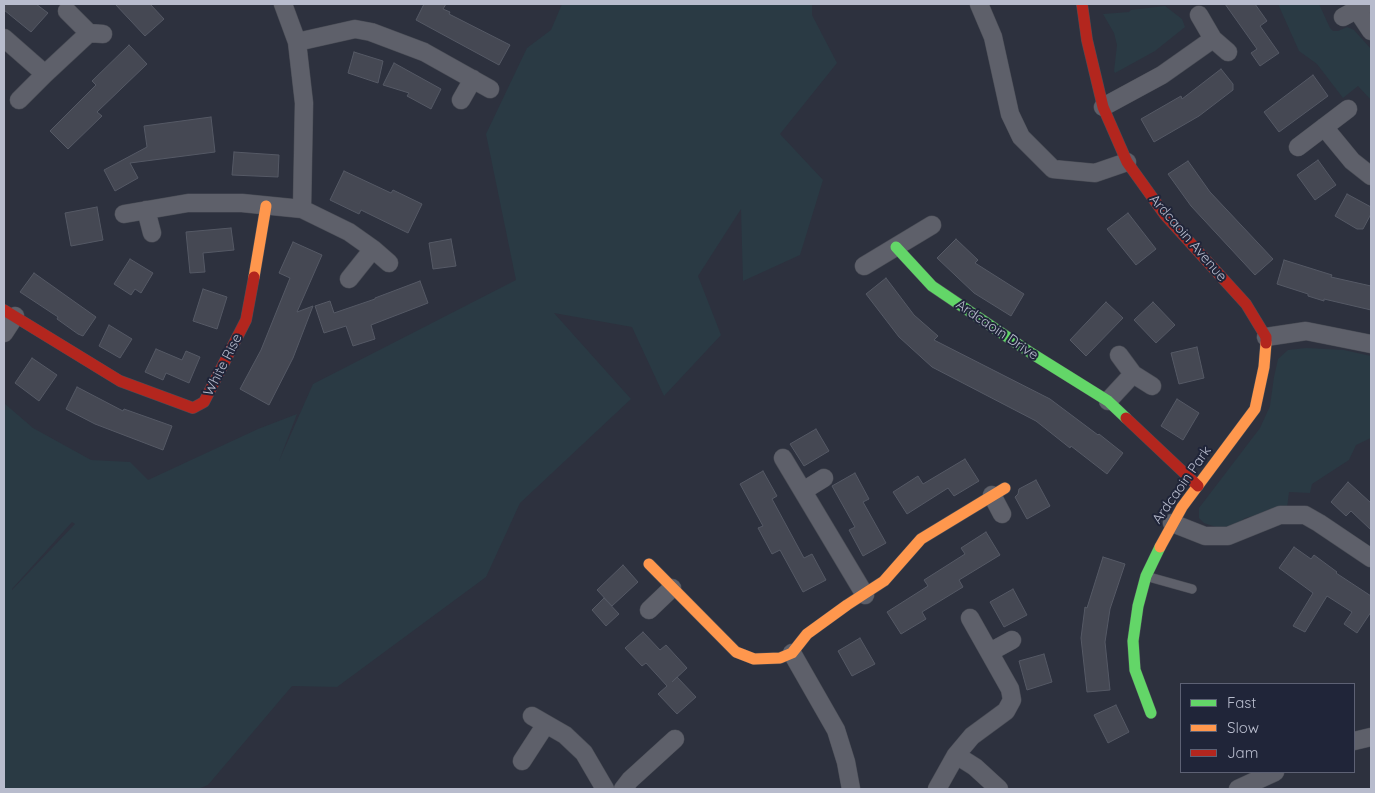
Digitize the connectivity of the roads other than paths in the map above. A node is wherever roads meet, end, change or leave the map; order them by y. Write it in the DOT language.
graph roads {
  1 [pos="282,4"];
  2 [pos="979,4"];
  3 [pos="1082,4"];
  4 [pos="1356,10"];
  5 [pos="67,11"];
  6 [pos="1198,15"];
  7 [pos="1371,31"];
  8 [pos="4,38"];
  9 [pos="1213,39"];
  10 [pos="297,42"];
  11 [pos="1228,52"];
  12 [pos="45,74"];
  13 [pos="473,79"];
  14 [pos="490,89"];
  15 [pos="19,100"];
  16 [pos="462,100"];
  17 [pos="1103,107"];
  18 [pos="1348,109"];
  19 [pos="1324,127"];
  20 [pos="1298,147"];
  21 [pos="1127,162"];
  22 [pos="1371,176"];
  23 [pos="266,206"];
  24 [pos="302,209"];
  25 [pos="146,210"];
  26 [pos="124,214"];
  27 [pos="932,225"];
  28 [pos="152,233"];
  29 [pos="896,247"];
  30 [pos="373,249"];
  31 [pos="389,262"];
  32 [pos="864,266"];
  33 [pos="349,279"];
  34 [pos="9,313"];
  35 [pos="4,333"];
  36 [pos="1266,337"];
  37 [pos="1371,344"];
  38 [pos="1119,356"];
  39 [pos="1133,374"];
  40 [pos="1152,386"];
  41 [pos="1108,401"];
  42 [pos="783,458"];
  43 [pos="824,478"];
  44 [pos="1198,486"];
  45 [pos="803,491"];
  46 [pos="998,492"];
  47 [pos="1002,514"];
  48 [pos="1172,523"];
  49 [pos="1371,558"];
  50 [pos="649,564"];
  51 [pos="1146,576"];
  52 [pos="672,588"];
  53 [pos="1192,589"];
  54 [pos="865,595"];
  55 [pos="649,610"];
  56 [pos="970,618"];
  57 [pos="1012,640"];
  58 [pos="990,652"];
  59 [pos="792,653"];
  60 [pos="1151,713"];
  61 [pos="1371,736"];
  62 [pos="675,739"];
  63 [pos="1355,741"];
  64 [pos="956,754"];
  65 [pos="522,761"];
  66 [pos="1273,773"];
  67 [pos="606,789"];
  68 [pos="623,789"];
  69 [pos="851,789"];
  70 [pos="938,789"];
  71 [pos="999,789"];
  72 [pos="1238,789"];
  1 -- 10 [label="street"];
  2 -- 21 [label="street"];
  3 -- 17 [label="street, Ardcaoin Avenue"];
  4 -- 7 [label="street"];
  5 -- 12 [label="street"];
  6 -- 9 [label="street"];
  8 -- 12 [label="street"];
  9 -- 11 [label="street"];
  9 -- 17 [label="street"];
  10 -- 13 [label="street"];
  10 -- 24 [label="street"];
  12 -- 15 [label="street"];
  13 -- 14 [label="street"];
  13 -- 16 [label="street"];
  17 -- 21 [label="street, Ardcaoin Avenue"];
  18 -- 19 [label="street"];
  19 -- 20 [label="street"];
  19 -- 22 [label="street"];
  21 -- 36 [label="street, Ardcaoin Avenue"];
  23 -- 24 [label="street"];
  23 -- 25 [label="street"];
  23 -- 34 [label="street, White Rise"];
  24 -- 30 [label="street"];
  25 -- 26 [label="street"];
  25 -- 28 [label="street"];
  27 -- 29 [label="street"];
  29 -- 32 [label="street"];
  29 -- 41 [label="street, Ardcaoin Drive"];
  30 -- 31 [label="street"];
  30 -- 33 [label="street"];
  34 -- 35 [label="street, White Rise"];
  36 -- 37 [label="street"];
  36 -- 44 [label="street, Ardcaoin Park"];
  38 -- 39 [label="street"];
  39 -- 40 [label="street"];
  39 -- 41 [label="street"];
  41 -- 44 [label="street, Ardcaoin Drive"];
  42 -- 45 [label="street"];
  43 -- 45 [label="street"];
  44 -- 48 [label="street, Ardcaoin Park"];
  45 -- 54 [label="street"];
  46 -- 47 [label="street"];
  46 -- 54 [label="street"];
  48 -- 49 [label="street"];
  48 -- 51 [label="street, Ardcaoin Park"];
  50 -- 52 [label="street"];
  51 -- 53 [label="lane"];
  51 -- 60 [label="street, Ardcaoin Park"];
  52 -- 55 [label="street"];
  52 -- 59 [label="street"];
  54 -- 59 [label="street"];
  56 -- 58 [label="street"];
  57 -- 58 [label="street"];
  58 -- 64 [label="street"];
  59 -- 69 [label="street"];
  61 -- 63 [label="street"];
  62 -- 68 [label="street"];
  64 -- 70 [label="street"];
  64 -- 71 [label="street"];
  65 -- 67 [label="street"];
  66 -- 72 [label="street"];
}
